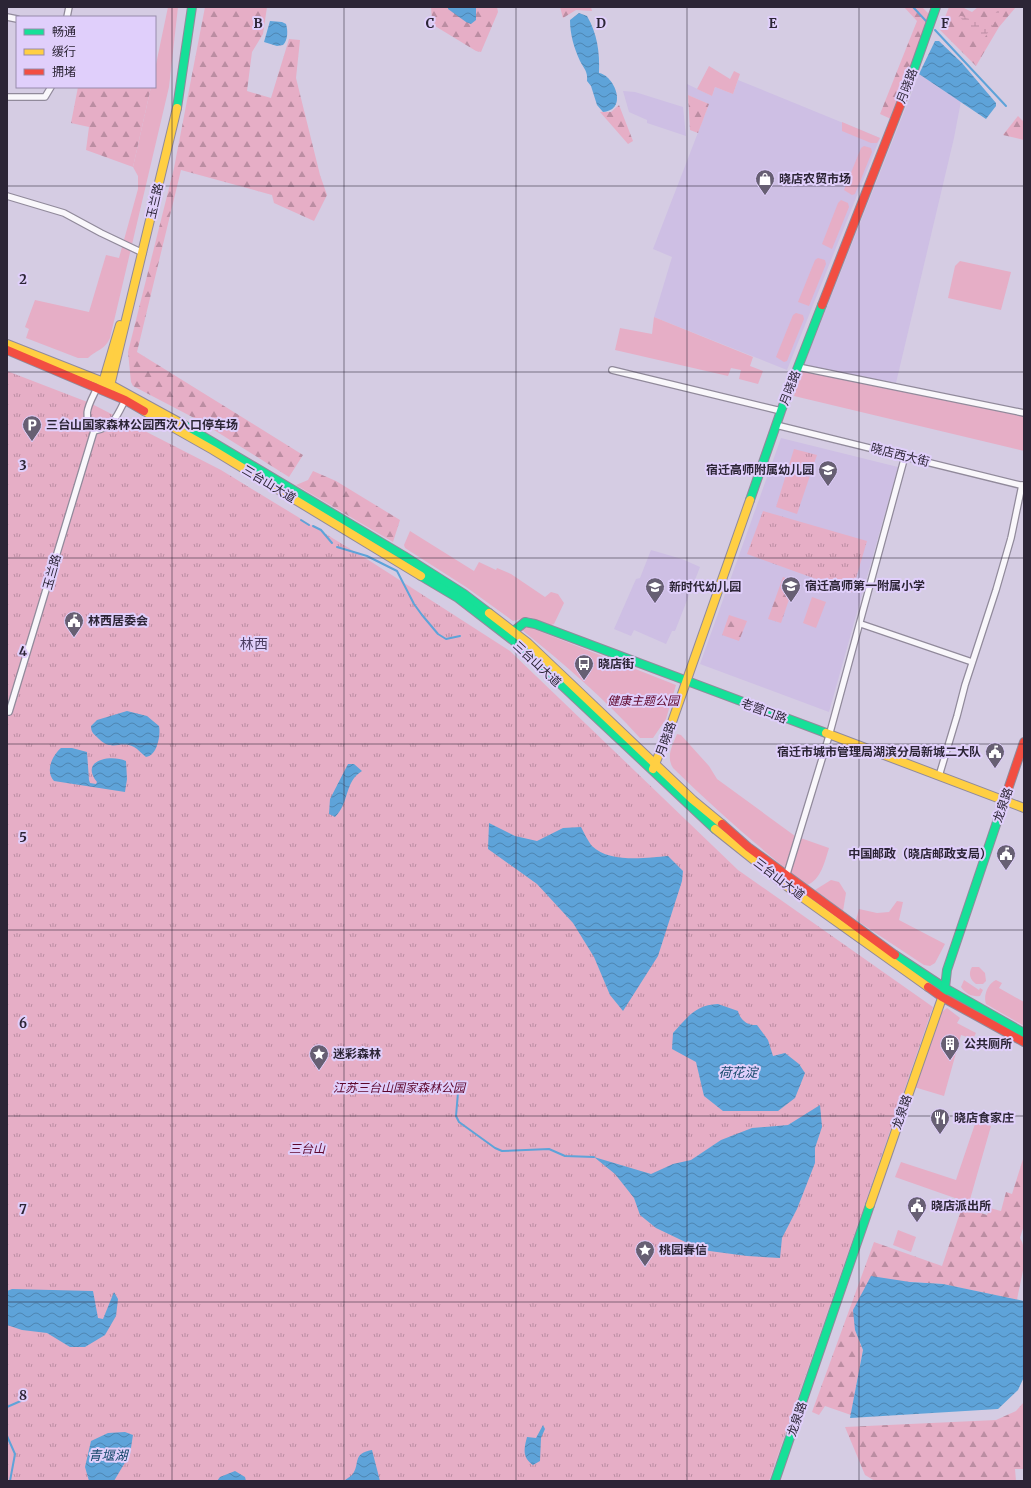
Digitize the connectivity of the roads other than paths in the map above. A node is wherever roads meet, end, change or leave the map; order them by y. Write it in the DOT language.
graph roads {
  1 [pos="187,7"];
  2 [pos="192,7"];
  3 [pos="936,7"];
  4 [pos="50,88"];
  5 [pos="7,97"];
  6 [pos="7,196"];
  7 [pos="141,252"];
  8 [pos="7,344"];
  9 [pos="7,350"];
  10 [pos="798,367"];
  11 [pos="612,370"];
  12 [pos="104,388"];
  13 [pos="124,400"];
  14 [pos="781,410"];
  15 [pos="1024,413"];
  16 [pos="776,425"];
  17 [pos="94,431"];
  18 [pos="905,456"];
  19 [pos="1023,486"];
  20 [pos="861,624"];
  21 [pos="511,634"];
  22 [pos="972,662"];
  23 [pos="686,681"];
  24 [pos="9,712"];
  25 [pos="829,736"];
  26 [pos="1024,742"];
  27 [pos="653,768"];
  28 [pos="938,776"];
  29 [pos="1005,800"];
  30 [pos="1024,808"];
  31 [pos="786,875"];
  32 [pos="786,885"];
  33 [pos="945,988"];
  34 [pos="942,997"];
  35 [pos="1024,1033"];
  36 [pos="1024,1042"];
  37 [pos="775,1481"];
  1 -- 7 [label="street, 玉兰路"];
  2 -- 7 [label="street, 玉兰路"];
  3 -- 10 [label="street, 月晓路"];
  4 -- 5 [label="street"];
  6 -- 7 [label="street"];
  7 -- 12 [label="street, 玉兰路"];
  8 -- 12 [label="street, 三台山大道"];
  9 -- 12 [label="street, 三台山大道"];
  10 -- 14 [label="street, 月晓路"];
  10 -- 15 [label="street"];
  11 -- 14 [label="street"];
  12 -- 13 [label="street, 三台山大道"];
  12 -- 17 [label="street, 玉兰路"];
  12 -- 21 [label="street, 三台山大道"];
  13 -- 17 [label="street"];
  13 -- 21 [label="street, 三台山大道"];
  14 -- 16 [label="street, 月晓路"];
  16 -- 18 [label="street, 晓店西大街"];
  16 -- 23 [label="street, 月晓路"];
  17 -- 24 [label="street, 玉兰路"];
  18 -- 19 [label="street, 晓店西大街"];
  18 -- 20 [label="street"];
  19 -- 22 [label="street"];
  20 -- 22 [label="street"];
  20 -- 25 [label="street"];
  21 -- 23 [label="street, 老营口路"];
  21 -- 27 [label="street, 三台山大道"];
  22 -- 28 [label="street"];
  23 -- 25 [label="street, 老营口路"];
  23 -- 27 [label="street, 月晓路"];
  25 -- 28 [label="street, 老营口路"];
  25 -- 31 [label="street"];
  26 -- 29 [label="street, 龙泉路"];
  27 -- 31 [label="street, 三台山大道"];
  27 -- 32 [label="street, 三台山大道"];
  28 -- 29 [label="street, 老营口路"];
  29 -- 30 [label="street, 老营口路"];
  29 -- 33 [label="street, 龙泉路"];
  31 -- 32 [label="street"];
  31 -- 33 [label="street, 三台山大道"];
  32 -- 34 [label="street, 三台山大道"];
  33 -- 34 [label="street, 龙泉路"];
  33 -- 35 [label="street, 三台山大道"];
  34 -- 36 [label="street, 三台山大道"];
  34 -- 37 [label="street, 龙泉路"];
}
